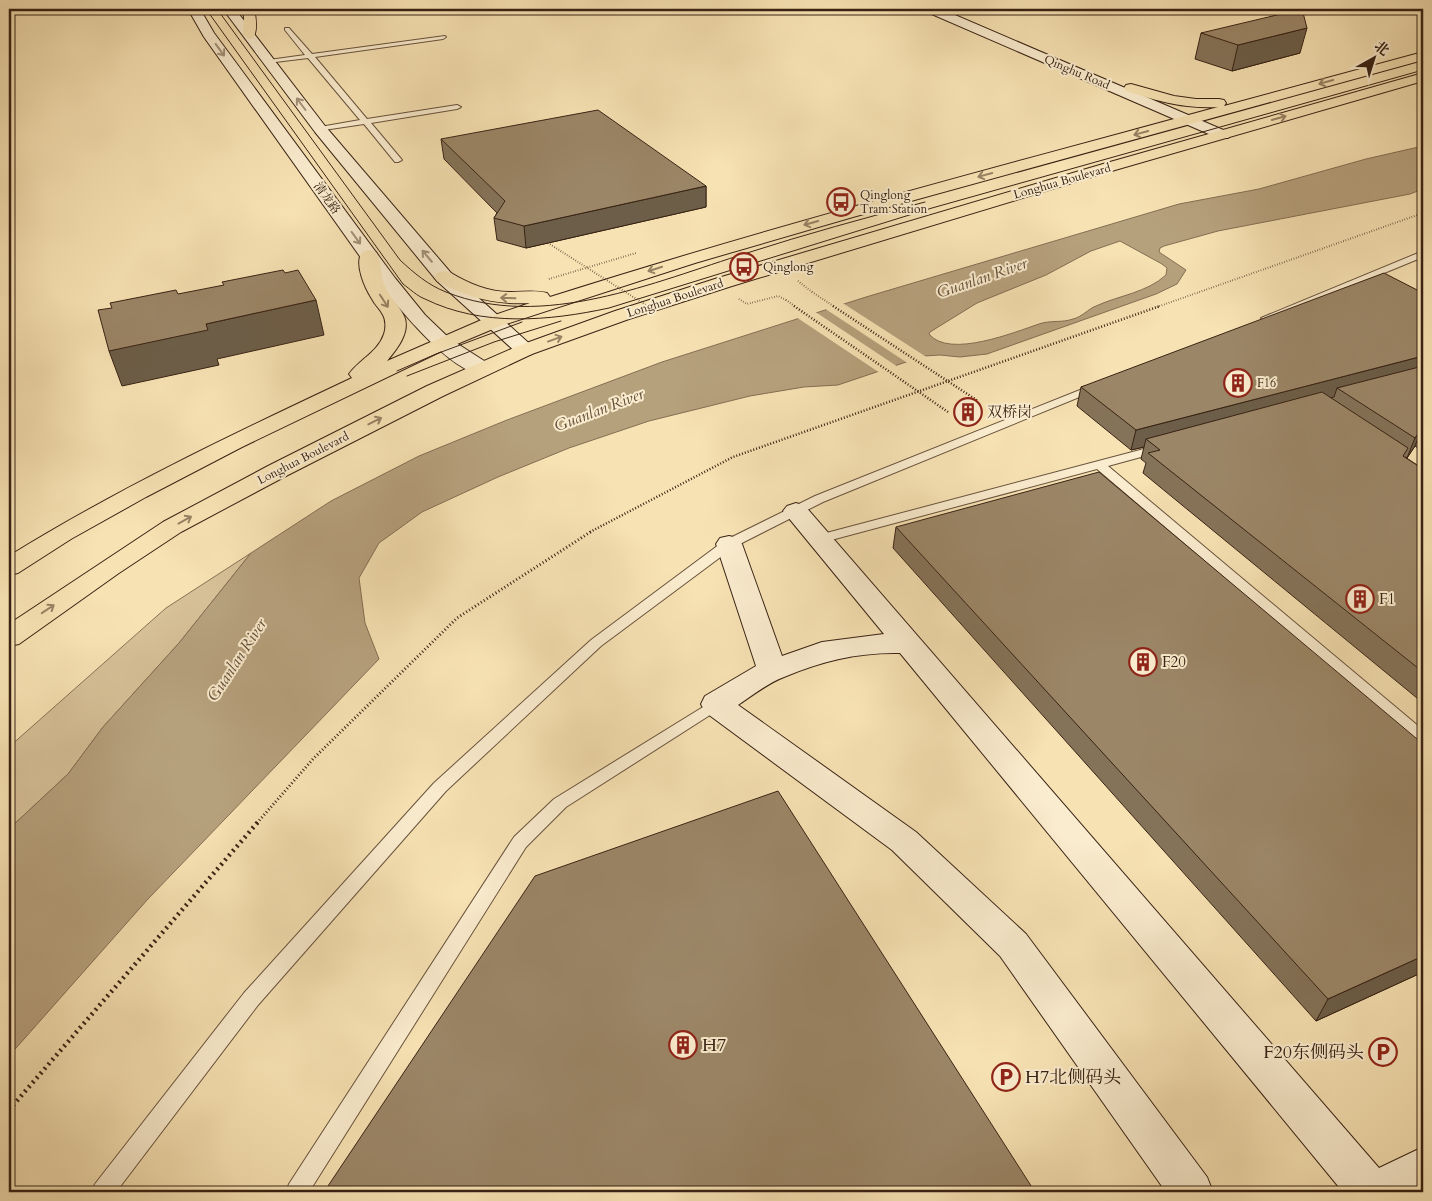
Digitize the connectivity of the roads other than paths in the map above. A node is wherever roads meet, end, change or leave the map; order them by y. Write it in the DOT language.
graph roads {
  1 [pos="194,9"];
  2 [pos="229,9"];
  3 [pos="248,9"];
  4 [pos="931,9"];
  5 [pos="946,9"];
  6 [pos="288,29"];
  7 [pos="249,35"];
  8 [pos="443,37"];
  9 [pos="310,56"];
  10 [pos="1423,56"];
  11 [pos="269,62"];
  12 [pos="1423,77"];
  13 [pos="1131,88"];
  14 [pos="1267,98"];
  15 [pos="457,107"];
  16 [pos="1193,119"];
  17 [pos="366,122"];
  18 [pos="320,129"];
  19 [pos="1228,133"];
  20 [pos="398,160"];
  21 [pos="1423,254"];
  22 [pos="369,256"];
  23 [pos="444,276"];
  24 [pos="608,285"];
  25 [pos="493,322"];
  26 [pos="1249,324"];
  27 [pos="443,343"];
  28 [pos="525,350"];
  29 [pos="481,369"];
  30 [pos="1112,380"];
  31 [pos="324,399"];
  32 [pos="1175,444"];
  33 [pos="1098,465"];
  34 [pos="796,511"];
  35 [pos="820,539"];
  36 [pos="729,544"];
  37 [pos="9,567"];
  38 [pos="9,637"];
  39 [pos="908,644"];
  40 [pos="772,670"];
  41 [pos="716,704"];
  42 [pos="1423,738"];
  43 [pos="1423,1168"];
  44 [pos="103,1192"];
  45 [pos="298,1192"];
  46 [pos="1192,1192"];
  47 [pos="1371,1192"];
  48 [pos="1377,1192"];
  1 -- 22 [label="street, 清龙路, one-way"];
  2 -- 7 [label="street"];
  3 -- 7 [label="main road"];
  4 -- 16 [label="street, Qinghu Road"];
  5 -- 13 [label="street, Qinghu Road"];
  6 -- 9 [label="lane"];
  7 -- 11 [label="street"];
  8 -- 9 [label="lane"];
  9 -- 11 [label="lane"];
  9 -- 17 [label="lane"];
  10 -- 14 [label="main road, Longhua Boulevard, one-way"];
  18 -- 11 [label="street, one-way"];
  19 -- 12 [label="main road, Longhua Boulevard, one-way"];
  13 -- 14 [label="main road"];
  13 -- 16 [label="street, Qinghu Road"];
  14 -- 16 [label="main road, Longhua Boulevard"];
  15 -- 17 [label="lane"];
  16 -- 19 [label="street, Qinghu Road"];
  16 -- 24 [label="main road, Longhua Boulevard, one-way"];
  17 -- 18 [label="lane"];
  17 -- 20 [label="lane"];
  23 -- 18 [label="street, one-way"];
  28 -- 19 [label="main road, Longhua Boulevard, one-way"];
  21 -- 26 [label="lane"];
  22 -- 27 [label="street, 清龙路"];
  22 -- 31 [label="main road, one-way"];
  24 -- 23 [label="main road, one-way"];
  23 -- 25 [label="street"];
  24 -- 25 [label="main road, Longhua Boulevard"];
  25 -- 27 [label="main road, Longhua Boulevard"];
  25 -- 28 [label="street"];
  27 -- 29 [label="street, 清龙路"];
  27 -- 31 [label="main road, Longhua Boulevard"];
  28 -- 29 [label="main road, Longhua Boulevard"];
  38 -- 29 [label="main road, Longhua Boulevard, one-way"];
  30 -- 34 [label="lane"];
  31 -- 37 [label="main road, Longhua Boulevard"];
  32 -- 33 [label="lane"];
  33 -- 35 [label="lane"];
  33 -- 42 [label="lane"];
  34 -- 35 [label="street"];
  34 -- 36 [label="lane"];
  35 -- 39 [label="street"];
  36 -- 40 [label="street"];
  36 -- 44 [label="lane"];
  39 -- 40 [label="street"];
  39 -- 47 [label="street"];
  40 -- 41 [label="street"];
  41 -- 45 [label="lane"];
  41 -- 46 [label="street"];
  43 -- 48 [label="street"];
}
